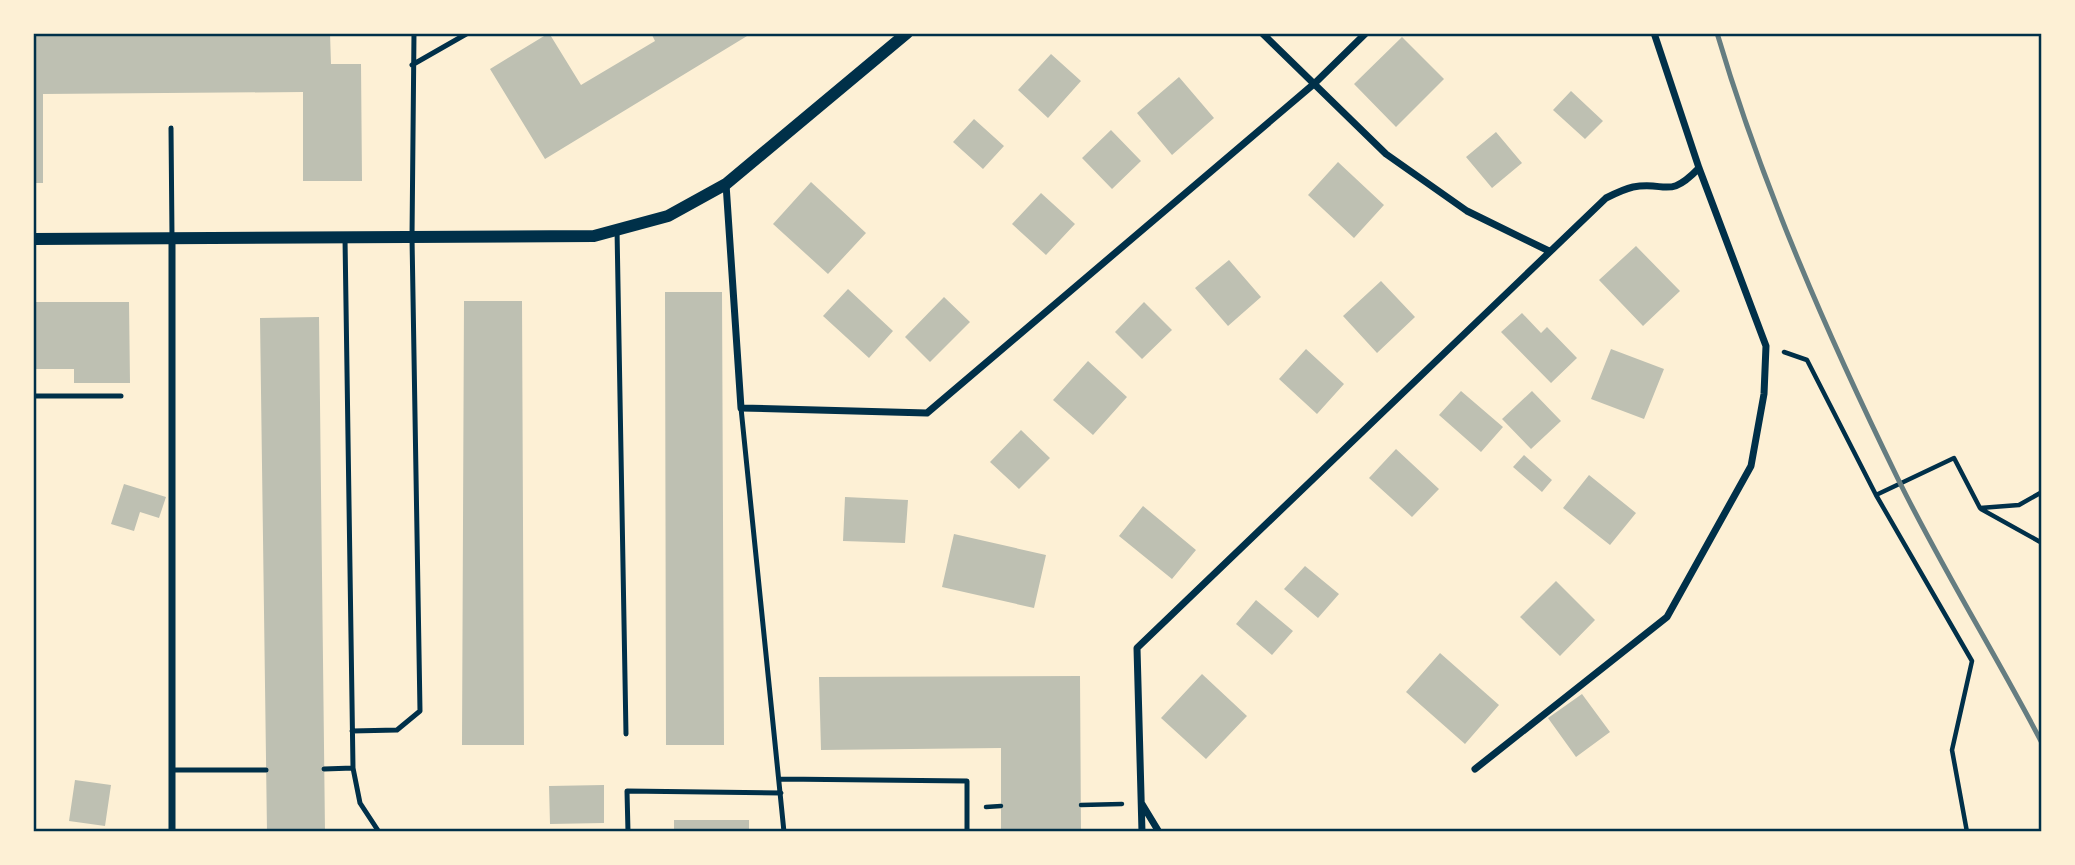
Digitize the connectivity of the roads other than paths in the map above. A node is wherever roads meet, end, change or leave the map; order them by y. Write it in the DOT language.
graph roads {
  1 [pos="414,33"];
  2 [pos="468,33"];
  3 [pos="907,33"];
  4 [pos="1262,33"];
  5 [pos="1366,33"];
  6 [pos="1654,33"];
  7 [pos="412,65"];
  8 [pos="1315,83"];
  9 [pos="171,128"];
  10 [pos="1699,168"];
  11 [pos="726,184"];
  12 [pos="617,229"];
  13 [pos="412,237"];
  14 [pos="172,238"];
  15 [pos="345,238"];
  16 [pos="33,239"];
  17 [pos="1549,251"];
  18 [pos="33,396"];
  19 [pos="121,396"];
  20 [pos="741,408"];
  21 [pos="352,732"];
  22 [pos="626,734"];
  23 [pos="353,768"];
  24 [pos="324,769"];
  25 [pos="1475,769"];
  26 [pos="172,770"];
  27 [pos="267,770"];
  28 [pos="780,779"];
  29 [pos="781,793"];
  30 [pos="1142,804"];
  31 [pos="172,832"];
  32 [pos="379,832"];
  33 [pos="628,832"];
  34 [pos="783,832"];
  35 [pos="967,832"];
  36 [pos="1142,832"];
  37 [pos="1159,832"];
  1 -- 7 [label="lane"];
  2 -- 7 [label="lane"];
  3 -- 11 [label="street"];
  4 -- 8 [label="street"];
  5 -- 8 [label="street"];
  6 -- 10 [label="street"];
  7 -- 13 [label="lane"];
  8 -- 17 [label="street"];
  8 -- 20 [label="street"];
  9 -- 14 [label="lane"];
  10 -- 17 [label="street"];
  10 -- 25 [label="street"];
  11 -- 12 [label="street"];
  11 -- 20 [label="street"];
  12 -- 13 [label="street"];
  12 -- 22 [label="lane"];
  13 -- 15 [label="street"];
  13 -- 21 [label="lane"];
  14 -- 15 [label="street"];
  14 -- 16 [label="street"];
  14 -- 26 [label="street"];
  15 -- 21 [label="lane"];
  17 -- 30 [label="street"];
  18 -- 19 [label="lane"];
  20 -- 28 [label="lane"];
  21 -- 23 [label="lane"];
  23 -- 24 [label="lane"];
  23 -- 32 [label="lane"];
  26 -- 27 [label="lane"];
  26 -- 31 [label="street"];
  28 -- 29 [label="lane"];
  28 -- 35 [label="lane"];
  29 -- 33 [label="lane"];
  29 -- 34 [label="lane"];
  30 -- 36 [label="street"];
  30 -- 37 [label="street"];
}
